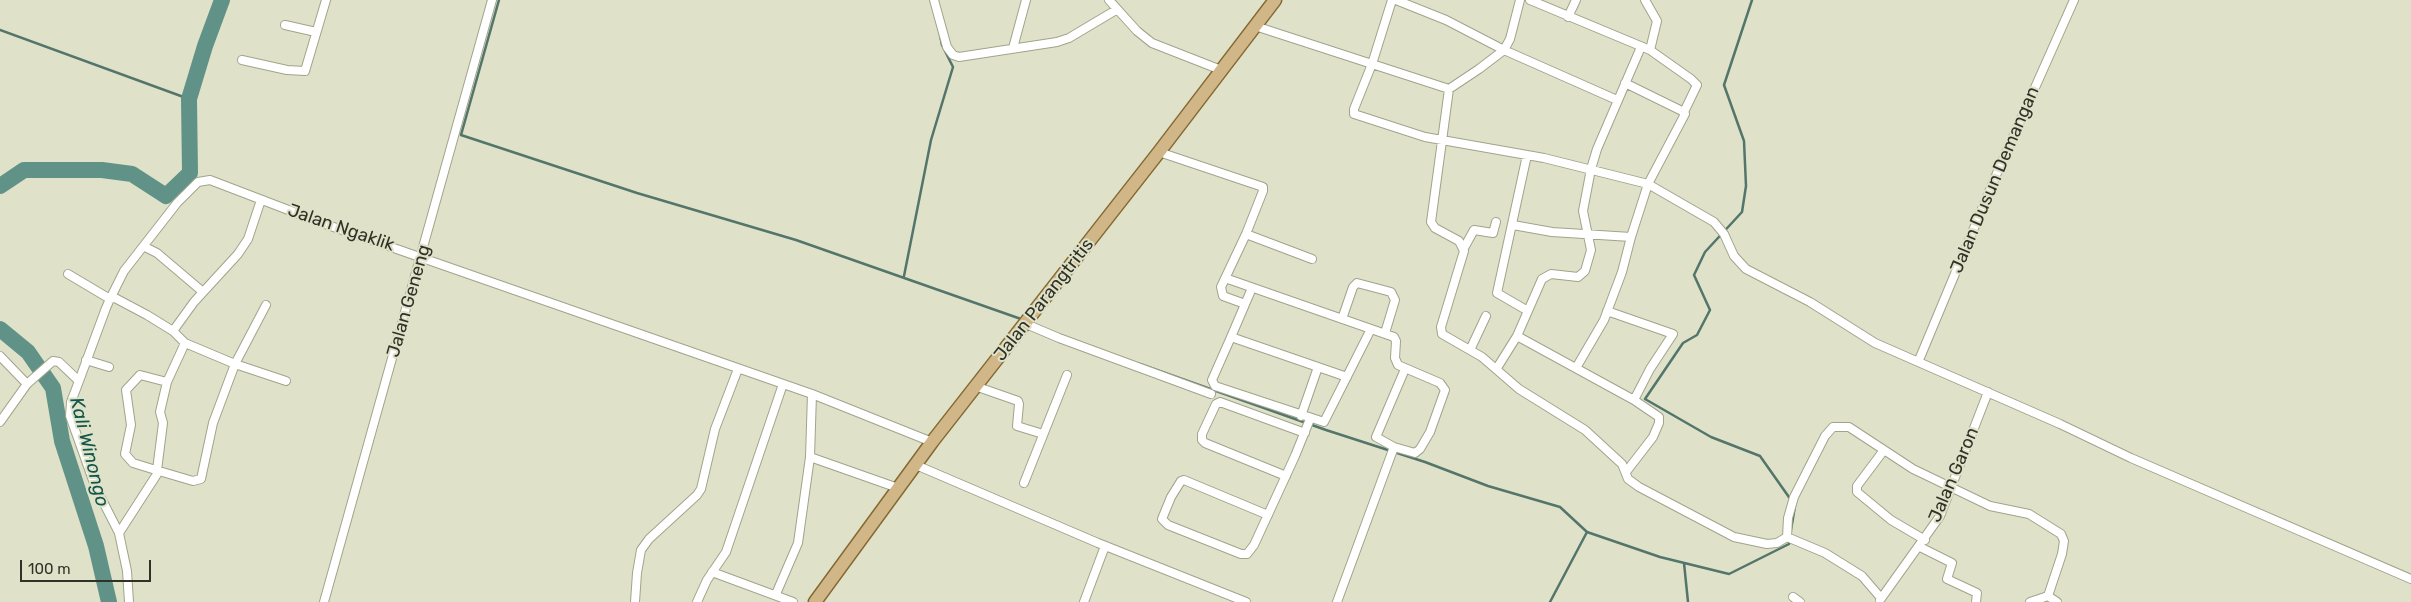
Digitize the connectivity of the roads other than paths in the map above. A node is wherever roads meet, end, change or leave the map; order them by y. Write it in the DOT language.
graph roads {
  1 [pos="326,0"];
  2 [pos="492,0"];
  3 [pos="934,0"];
  4 [pos="1026,0"];
  5 [pos="1275,0"];
  6 [pos="1392,0"];
  7 [pos="1396,0"];
  8 [pos="1520,0"];
  9 [pos="1530,0"];
  10 [pos="1576,0"];
  11 [pos="1645,0"];
  12 [pos="2074,0"];
  13 [pos="1107,1"];
  14 [pos="1116,10"];
  15 [pos="1568,17"];
  16 [pos="285,25"];
  17 [pos="1255,26"];
  18 [pos="316,32"];
  19 [pos="1641,47"];
  20 [pos="1013,48"];
  21 [pos="1504,50"];
  22 [pos="1650,50"];
  23 [pos="242,60"];
  24 [pos="1372,64"];
  25 [pos="1221,70"];
  26 [pos="1625,83"];
  27 [pos="1449,88"];
  28 [pos="1617,100"];
  29 [pos="1684,112"];
  30 [pos="1442,141"];
  31 [pos="1159,152"];
  32 [pos="1526,155"];
  33 [pos="1591,169"];
  34 [pos="1648,184"];
  35 [pos="261,200"];
  36 [pos="1496,222"];
  37 [pos="1513,226"];
  38 [pos="1246,234"];
  39 [pos="1589,236"];
  40 [pos="1631,237"];
  41 [pos="145,247"];
  42 [pos="1464,248"];
  43 [pos="422,256"];
  44 [pos="1312,259"];
  45 [pos="68,274"];
  46 [pos="1225,278"];
  47 [pos="1252,288"];
  48 [pos="203,292"];
  49 [pos="110,299"];
  50 [pos="1245,304"];
  51 [pos="266,305"];
  52 [pos="1528,311"];
  53 [pos="1607,311"];
  54 [pos="1486,316"];
  55 [pos="1342,319"];
  56 [pos="1026,324"];
  57 [pos="1371,329"];
  58 [pos="173,331"];
  59 [pos="1386,333"];
  60 [pos="1517,336"];
  61 [pos="1231,337"];
  62 [pos="185,343"];
  63 [pos="1470,350"];
  64 [pos="0,356"];
  65 [pos="86,360"];
  66 [pos="1919,360"];
  67 [pos="235,364"];
  68 [pos="109,367"];
  69 [pos="738,368"];
  70 [pos="1318,368"];
  71 [pos="1405,368"];
  72 [pos="1496,368"];
  73 [pos="1576,368"];
  74 [pos="1067,375"];
  75 [pos="1347,376"];
  76 [pos="79,380"];
  77 [pos="286,381"];
  78 [pos="28,382"];
  79 [pos="167,382"];
  80 [pos="783,384"];
  81 [pos="975,386"];
  82 [pos="1988,392"];
  83 [pos="812,394"];
  84 [pos="1211,394"];
  85 [pos="1634,400"];
  86 [pos="1301,416"];
  87 [pos="1310,420"];
  88 [pos="0,422"];
  89 [pos="1306,432"];
  90 [pos="1042,434"];
  91 [pos="932,442"];
  92 [pos="1884,450"];
  93 [pos="1393,451"];
  94 [pos="810,457"];
  95 [pos="916,465"];
  96 [pos="158,470"];
  97 [pos="1626,472"];
  98 [pos="1286,476"];
  99 [pos="1024,483"];
  100 [pos="898,488"];
  101 [pos="1951,488"];
  102 [pos="1268,515"];
  103 [pos="119,534"];
  104 [pos="1790,538"];
  105 [pos="1925,540"];
  106 [pos="1105,546"];
  107 [pos="1920,547"];
  108 [pos="712,572"];
  109 [pos="2411,579"];
  110 [pos="776,594"];
  111 [pos="2048,596"];
  112 [pos="1793,597"];
  113 [pos="1880,600"];
  114 [pos="129,602"];
  115 [pos="324,602"];
  116 [pos="635,602"];
  117 [pos="697,602"];
  118 [pos="793,602"];
  119 [pos="815,602"];
  120 [pos="1084,602"];
  121 [pos="1246,602"];
  122 [pos="1338,602"];
  123 [pos="1800,602"];
  124 [pos="1976,602"];
  125 [pos="2030,602"];
  126 [pos="2057,602"];
  1 -- 18 [label="street"];
  2 -- 43 [label="street, Jalan Geneng"];
  3 -- 20 [label="street"];
  4 -- 20 [label="street"];
  5 -- 17 [label="main road, Jalan Parangtritis"];
  6 -- 24 [label="street"];
  7 -- 21 [label="street"];
  8 -- 21 [label="street"];
  9 -- 15 [label="street"];
  10 -- 15 [label="street"];
  11 -- 22 [label="street"];
  12 -- 66 [label="street, Jalan Dusun Demangan"];
  13 -- 14 [label="street"];
  14 -- 20 [label="street"];
  14 -- 25 [label="street"];
  15 -- 19 [label="street"];
  16 -- 18 [label="street"];
  17 -- 24 [label="street"];
  17 -- 25 [label="main road, Jalan Parangtritis"];
  18 -- 23 [label="street"];
  19 -- 22 [label="street"];
  19 -- 26 [label="street"];
  21 -- 27 [label="street"];
  21 -- 28 [label="street"];
  22 -- 29 [label="street"];
  24 -- 27 [label="street"];
  24 -- 30 [label="street"];
  25 -- 31 [label="main road, Jalan Parangtritis"];
  26 -- 28 [label="street"];
  26 -- 29 [label="street"];
  27 -- 30 [label="street"];
  28 -- 33 [label="street"];
  29 -- 34 [label="street"];
  30 -- 32 [label="street"];
  30 -- 42 [label="street"];
  31 -- 38 [label="street"];
  31 -- 56 [label="main road, Jalan Parangtritis"];
  32 -- 33 [label="street"];
  32 -- 37 [label="street"];
  33 -- 34 [label="street"];
  33 -- 39 [label="street"];
  34 -- 40 [label="street"];
  34 -- 66 [label="street"];
  35 -- 41 [label="street, Jalan Ngaklik"];
  35 -- 43 [label="street, Jalan Ngaklik"];
  35 -- 48 [label="street"];
  36 -- 42 [label="street"];
  37 -- 39 [label="street"];
  37 -- 52 [label="street"];
  38 -- 44 [label="street"];
  38 -- 46 [label="street"];
  39 -- 40 [label="street"];
  39 -- 52 [label="street"];
  40 -- 53 [label="street"];
  41 -- 48 [label="street"];
  41 -- 49 [label="street, Jalan Ngaklik"];
  42 -- 63 [label="street"];
  43 -- 69 [label="street, Jalan Ngaklik"];
  43 -- 115 [label="street, Jalan Geneng"];
  45 -- 49 [label="street"];
  46 -- 47 [label="street"];
  46 -- 50 [label="street"];
  47 -- 50 [label="street"];
  47 -- 55 [label="street"];
  48 -- 58 [label="street"];
  49 -- 58 [label="street"];
  49 -- 65 [label="street, Jalan Ngaklik"];
  50 -- 61 [label="street"];
  51 -- 67 [label="street"];
  52 -- 60 [label="street"];
  53 -- 73 [label="street"];
  53 -- 85 [label="street"];
  54 -- 63 [label="street"];
  55 -- 57 [label="street"];
  55 -- 59 [label="street"];
  56 -- 81 [label="main road, Jalan Parangtritis"];
  56 -- 84 [label="street"];
  57 -- 59 [label="street"];
  57 -- 75 [label="street"];
  58 -- 62 [label="street"];
  59 -- 71 [label="street"];
  60 -- 72 [label="street"];
  60 -- 73 [label="street"];
  61 -- 70 [label="street"];
  61 -- 86 [label="street"];
  62 -- 67 [label="street"];
  62 -- 79 [label="street"];
  63 -- 72 [label="street"];
  64 -- 78 [label="street"];
  65 -- 68 [label="street"];
  65 -- 76 [label="street, Jalan Ngaklik"];
  66 -- 82 [label="street"];
  67 -- 77 [label="street"];
  67 -- 96 [label="street"];
  69 -- 80 [label="street, Jalan Ngaklik"];
  69 -- 116 [label="street"];
  70 -- 75 [label="street"];
  70 -- 86 [label="street"];
  71 -- 93 [label="street"];
  71 -- 93 [label="street"];
  72 -- 97 [label="street"];
  73 -- 85 [label="street"];
  74 -- 90 [label="street"];
  75 -- 87 [label="street"];
  76 -- 78 [label="street"];
  76 -- 103 [label="street, Jalan Ngaklik"];
  78 -- 88 [label="street"];
  79 -- 96 [label="street"];
  79 -- 96 [label="street"];
  80 -- 83 [label="street, Jalan Ngaklik"];
  80 -- 108 [label="street"];
  81 -- 90 [label="street"];
  81 -- 91 [label="main road, Jalan Parangtritis"];
  82 -- 101 [label="street, Jalan Garon"];
  82 -- 109 [label="street"];
  83 -- 91 [label="street, Jalan Ngaklik"];
  83 -- 94 [label="street"];
  85 -- 97 [label="street"];
  86 -- 87 [label="street"];
  87 -- 89 [label="street"];
  89 -- 98 [label="street"];
  89 -- 98 [label="street"];
  90 -- 99 [label="street"];
  91 -- 95 [label="main road, Jalan Parangtritis"];
  92 -- 101 [label="street"];
  92 -- 104 [label="street"];
  92 -- 105 [label="street"];
  93 -- 122 [label="street"];
  94 -- 100 [label="street"];
  94 -- 110 [label="street"];
  95 -- 100 [label="main road, Jalan Parangtritis"];
  95 -- 106 [label="street"];
  96 -- 103 [label="street"];
  97 -- 104 [label="street"];
  98 -- 102 [label="street"];
  100 -- 119 [label="main road, Jalan Parangtritis"];
  101 -- 105 [label="street, Jalan Garon"];
  101 -- 111 [label="street"];
  102 -- 102 [label="street"];
  103 -- 114 [label="street, Jalan Ngaklik"];
  104 -- 113 [label="street"];
  105 -- 107 [label="street, Jalan Garon"];
  106 -- 120 [label="street"];
  106 -- 121 [label="street"];
  107 -- 113 [label="street, Jalan Garon"];
  107 -- 124 [label="street"];
  108 -- 110 [label="street"];
  108 -- 117 [label="street"];
  110 -- 118 [label="street"];
  111 -- 125 [label="street"];
  111 -- 126 [label="street"];
  112 -- 123 [label="street"];
}
